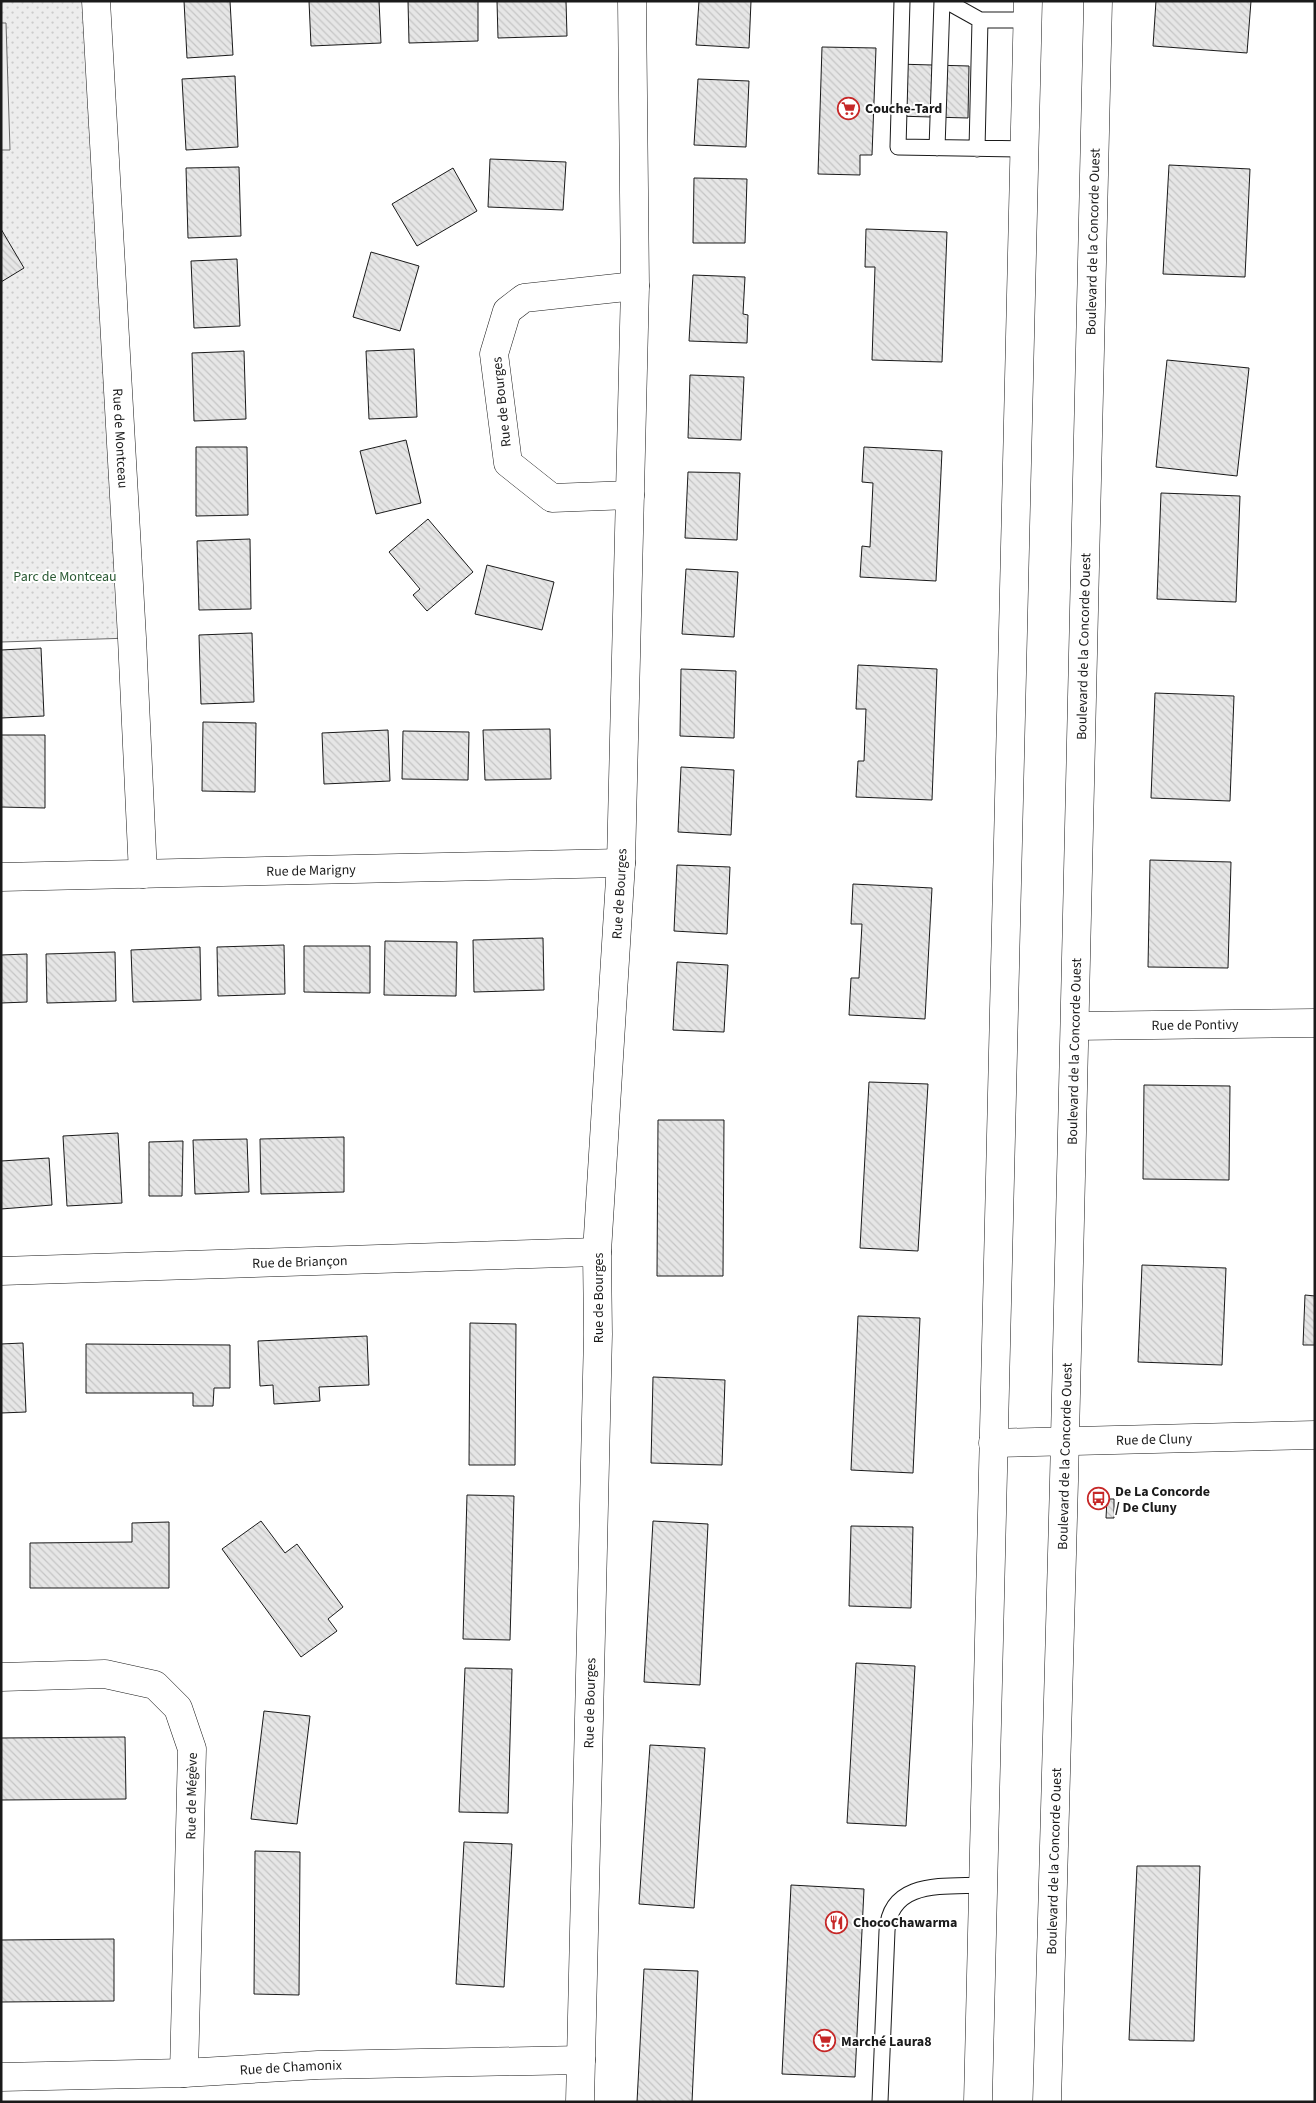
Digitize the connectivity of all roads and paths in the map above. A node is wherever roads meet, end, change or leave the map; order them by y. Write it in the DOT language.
graph roads {
  1 [pos="96,1"];
  2 [pos="632,1"];
  3 [pos="902,1"];
  4 [pos="942,1"];
  5 [pos="946,1"];
  6 [pos="1098,1"];
  7 [pos="1028,11"];
  8 [pos="980,20"];
  9 [pos="937,148"];
  10 [pos="978,149"];
  11 [pos="1026,149"];
  12 [pos="635,286"];
  13 [pos="630,495"];
  14 [pos="622,863"];
  15 [pos="143,874"];
  16 [pos="1,877"];
  17 [pos="1315,1023"];
  18 [pos="1075,1026"];
  19 [pos="597,1252"];
  20 [pos="1,1271"];
  21 [pos="1315,1435"];
  22 [pos="1065,1441"];
  23 [pos="993,1443"];
  24 [pos="1,1677"];
  25 [pos="983,1885"];
  26 [pos="581,2060"];
  27 [pos="184,2073"];
  28 [pos="1,2077"];
  29 [pos="580,2102"];
  30 [pos="880,2102"];
  31 [pos="978,2102"];
  32 [pos="1047,2102"];
  1 -- 15 [label="street, Rue de Montceau"];
  2 -- 12 [label="street, Rue de Bourges"];
  3 -- 9 [label="lane"];
  4 -- 9 [label="lane"];
  5 -- 8 [label="lane"];
  6 -- 18 [label="street, Boulevard de la Concorde Ouest"];
  7 -- 8 [label="lane"];
  7 -- 11 [label="street"];
  8 -- 10 [label="lane"];
  9 -- 10 [label="lane"];
  10 -- 11 [label="lane"];
  11 -- 23 [label="street"];
  12 -- 13 [label="street, Rue de Bourges"];
  12 -- 13 [label="street, Rue de Bourges"];
  13 -- 14 [label="street, Rue de Bourges"];
  14 -- 15 [label="street, Rue de Marigny"];
  14 -- 19 [label="street, Rue de Bourges"];
  15 -- 16 [label="street, Rue de Marigny"];
  17 -- 18 [label="street, Rue de Pontivy"];
  18 -- 22 [label="street, Boulevard de la Concorde Ouest"];
  19 -- 20 [label="street, Rue de Briançon"];
  19 -- 26 [label="street, Rue de Bourges"];
  21 -- 22 [label="street, Rue de Cluny"];
  22 -- 23 [label="street, Rue de Cluny"];
  22 -- 32 [label="street, Boulevard de la Concorde Ouest"];
  23 -- 25 [label="street"];
  24 -- 27 [label="street, Rue de Mégève"];
  25 -- 30 [label="lane"];
  25 -- 31 [label="street"];
  26 -- 27 [label="street, Rue de Chamonix"];
  26 -- 29 [label="street, Rue de Bourges"];
  27 -- 28 [label="street, Rue de Chamonix"];
}
